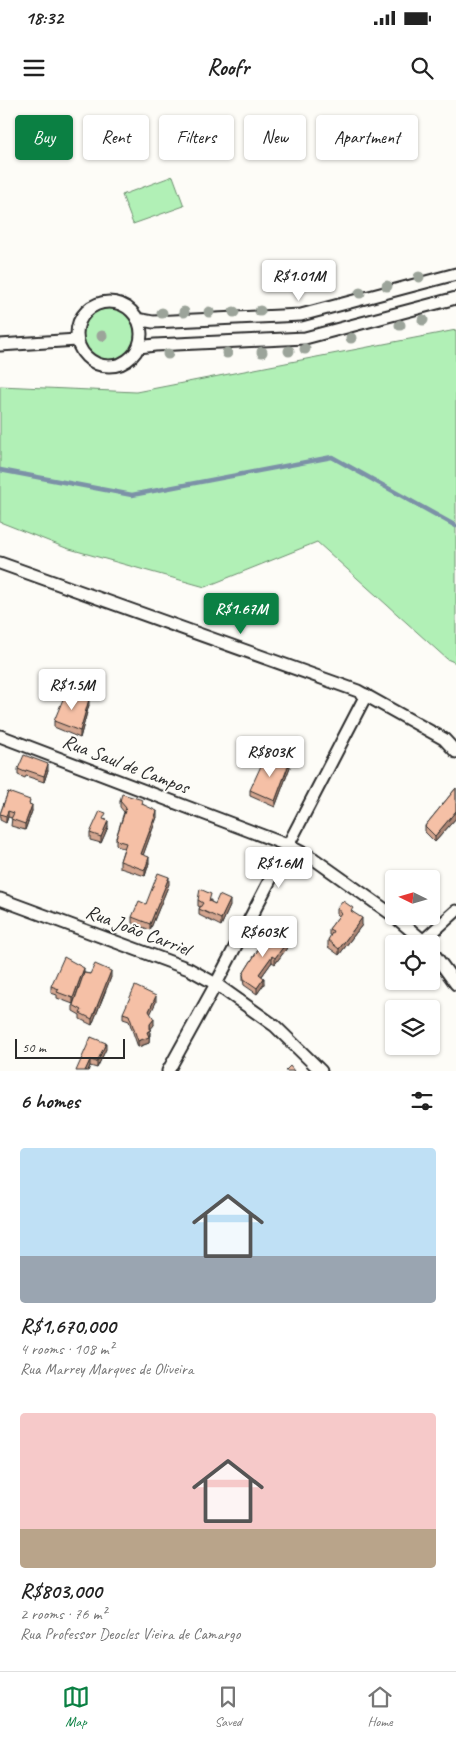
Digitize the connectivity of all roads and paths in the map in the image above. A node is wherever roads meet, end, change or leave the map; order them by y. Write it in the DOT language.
graph roads {
  1 [pos="456,274"];
  2 [pos="456,298"];
  3 [pos="137,319"];
  4 [pos="77,340"];
  5 [pos="0,345"];
  6 [pos="139,347"];
  7 [pos="0,563"];
  8 [pos="366,695"];
  9 [pos="0,736"];
  10 [pos="456,752"];
  11 [pos="287,845"];
  12 [pos="0,899"];
  13 [pos="385,910"];
  14 [pos="456,911"];
  15 [pos="405,925"];
  16 [pos="417,935"];
  17 [pos="432,935"];
  18 [pos="440,962"];
  19 [pos="216,984"];
  20 [pos="456,984"];
  21 [pos="168,1071"];
  22 [pos="321,1071"];
  1 -- 3 [label="street"];
  2 -- 6 [label="street"];
  3 -- 4 [label="street"];
  3 -- 6 [label="street"];
  4 -- 5 [label="street"];
  4 -- 6 [label="street"];
  7 -- 8 [label="street"];
  8 -- 10 [label="street"];
  8 -- 11 [label="street"];
  9 -- 11 [label="street, Rua Saul de Campos"];
  11 -- 13 [label="street, Rua Saul de Campos"];
  11 -- 19 [label="street"];
  12 -- 19 [label="street, Rua João Carriel"];
  14 -- 17 [label="street"];
  15 -- 16 [label="street, Rua Saul de Campos"];
  18 -- 20 [label="street"];
  19 -- 21 [label="street"];
  19 -- 22 [label="street, Rua João Carriel"];
}
